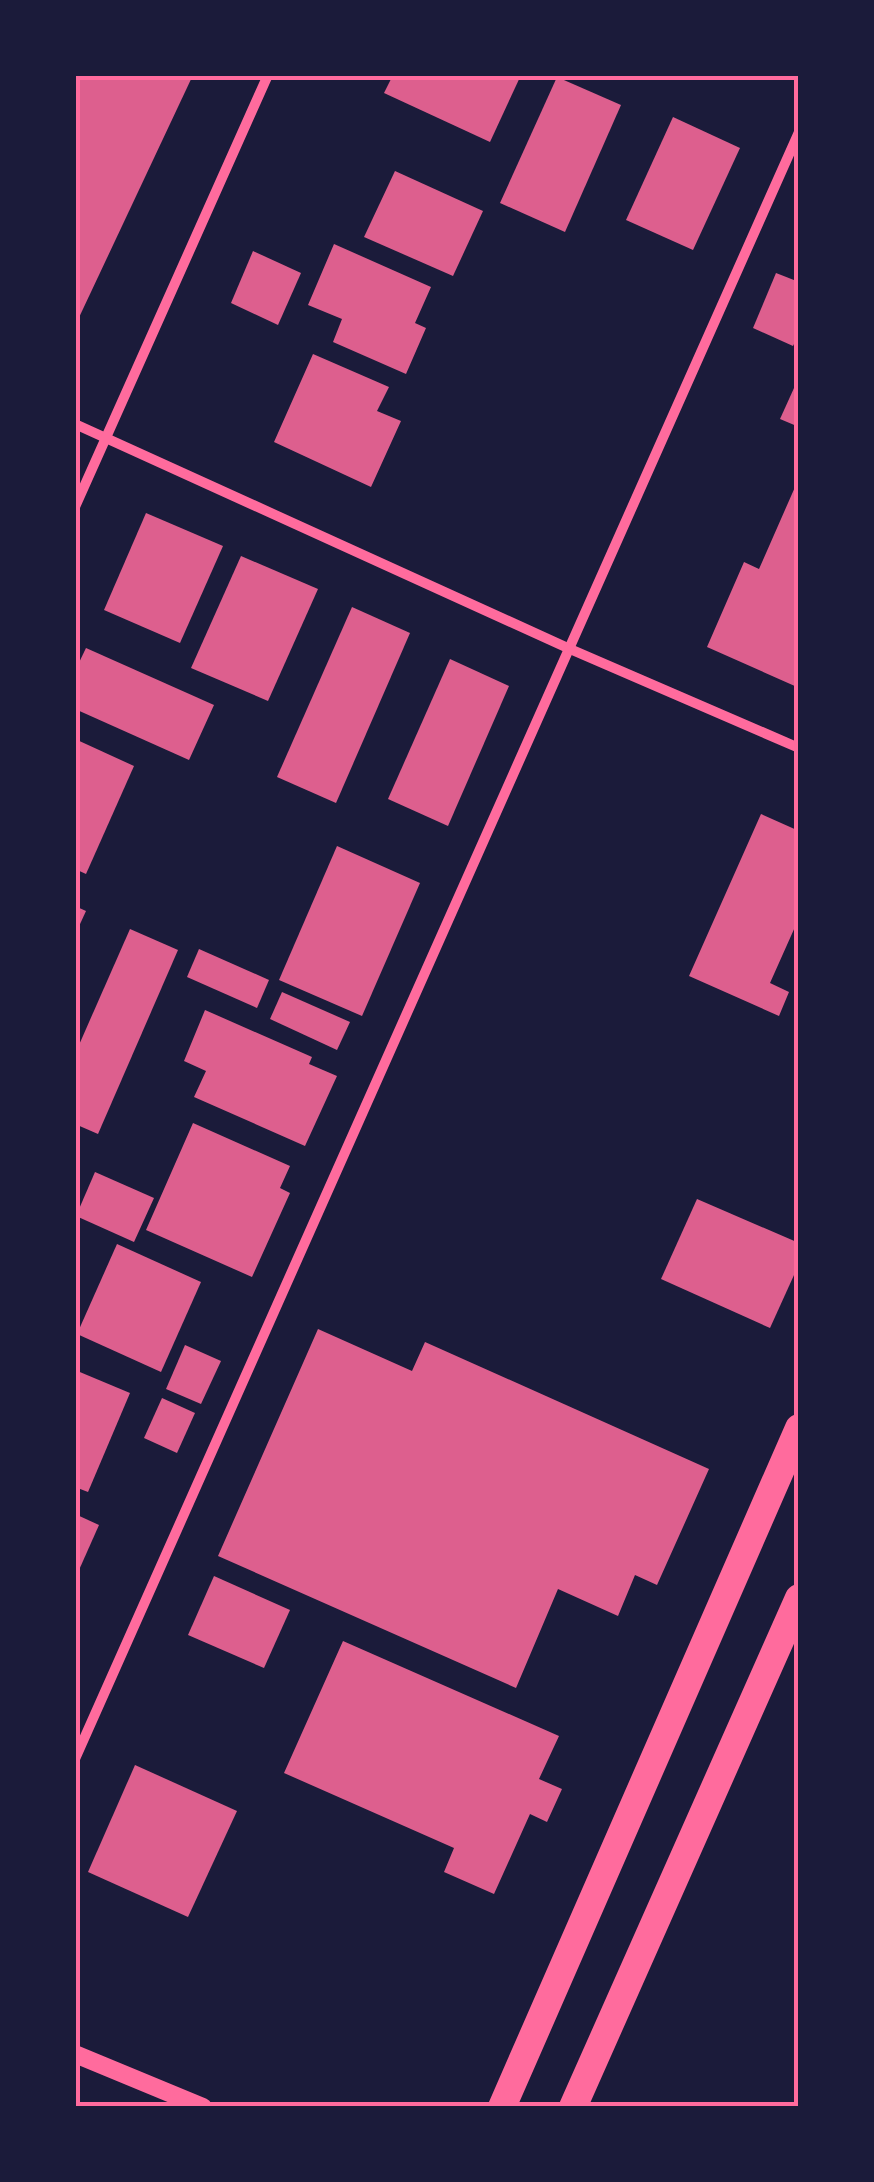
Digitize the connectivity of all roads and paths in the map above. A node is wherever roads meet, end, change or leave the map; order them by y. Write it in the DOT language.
graph roads {
  1 [pos="268,75"];
  2 [pos="799,132"];
  3 [pos="75,424"];
  4 [pos="106,439"];
  5 [pos="75,507"];
  6 [pos="570,649"];
  7 [pos="799,748"];
  8 [pos="799,1428"];
  9 [pos="799,1598"];
  10 [pos="75,1759"];
  11 [pos="75,2054"];
  12 [pos="203,2107"];
  13 [pos="502,2107"];
  14 [pos="574,2107"];
  1 -- 4 [label="street"];
  2 -- 6 [label="street"];
  3 -- 4 [label="street"];
  4 -- 5 [label="street"];
  4 -- 6 [label="street"];
  6 -- 7 [label="street"];
  6 -- 10 [label="street"];
  8 -- 13 [label="highway"];
  9 -- 14 [label="highway"];
  11 -- 12 [label="street"];
}
